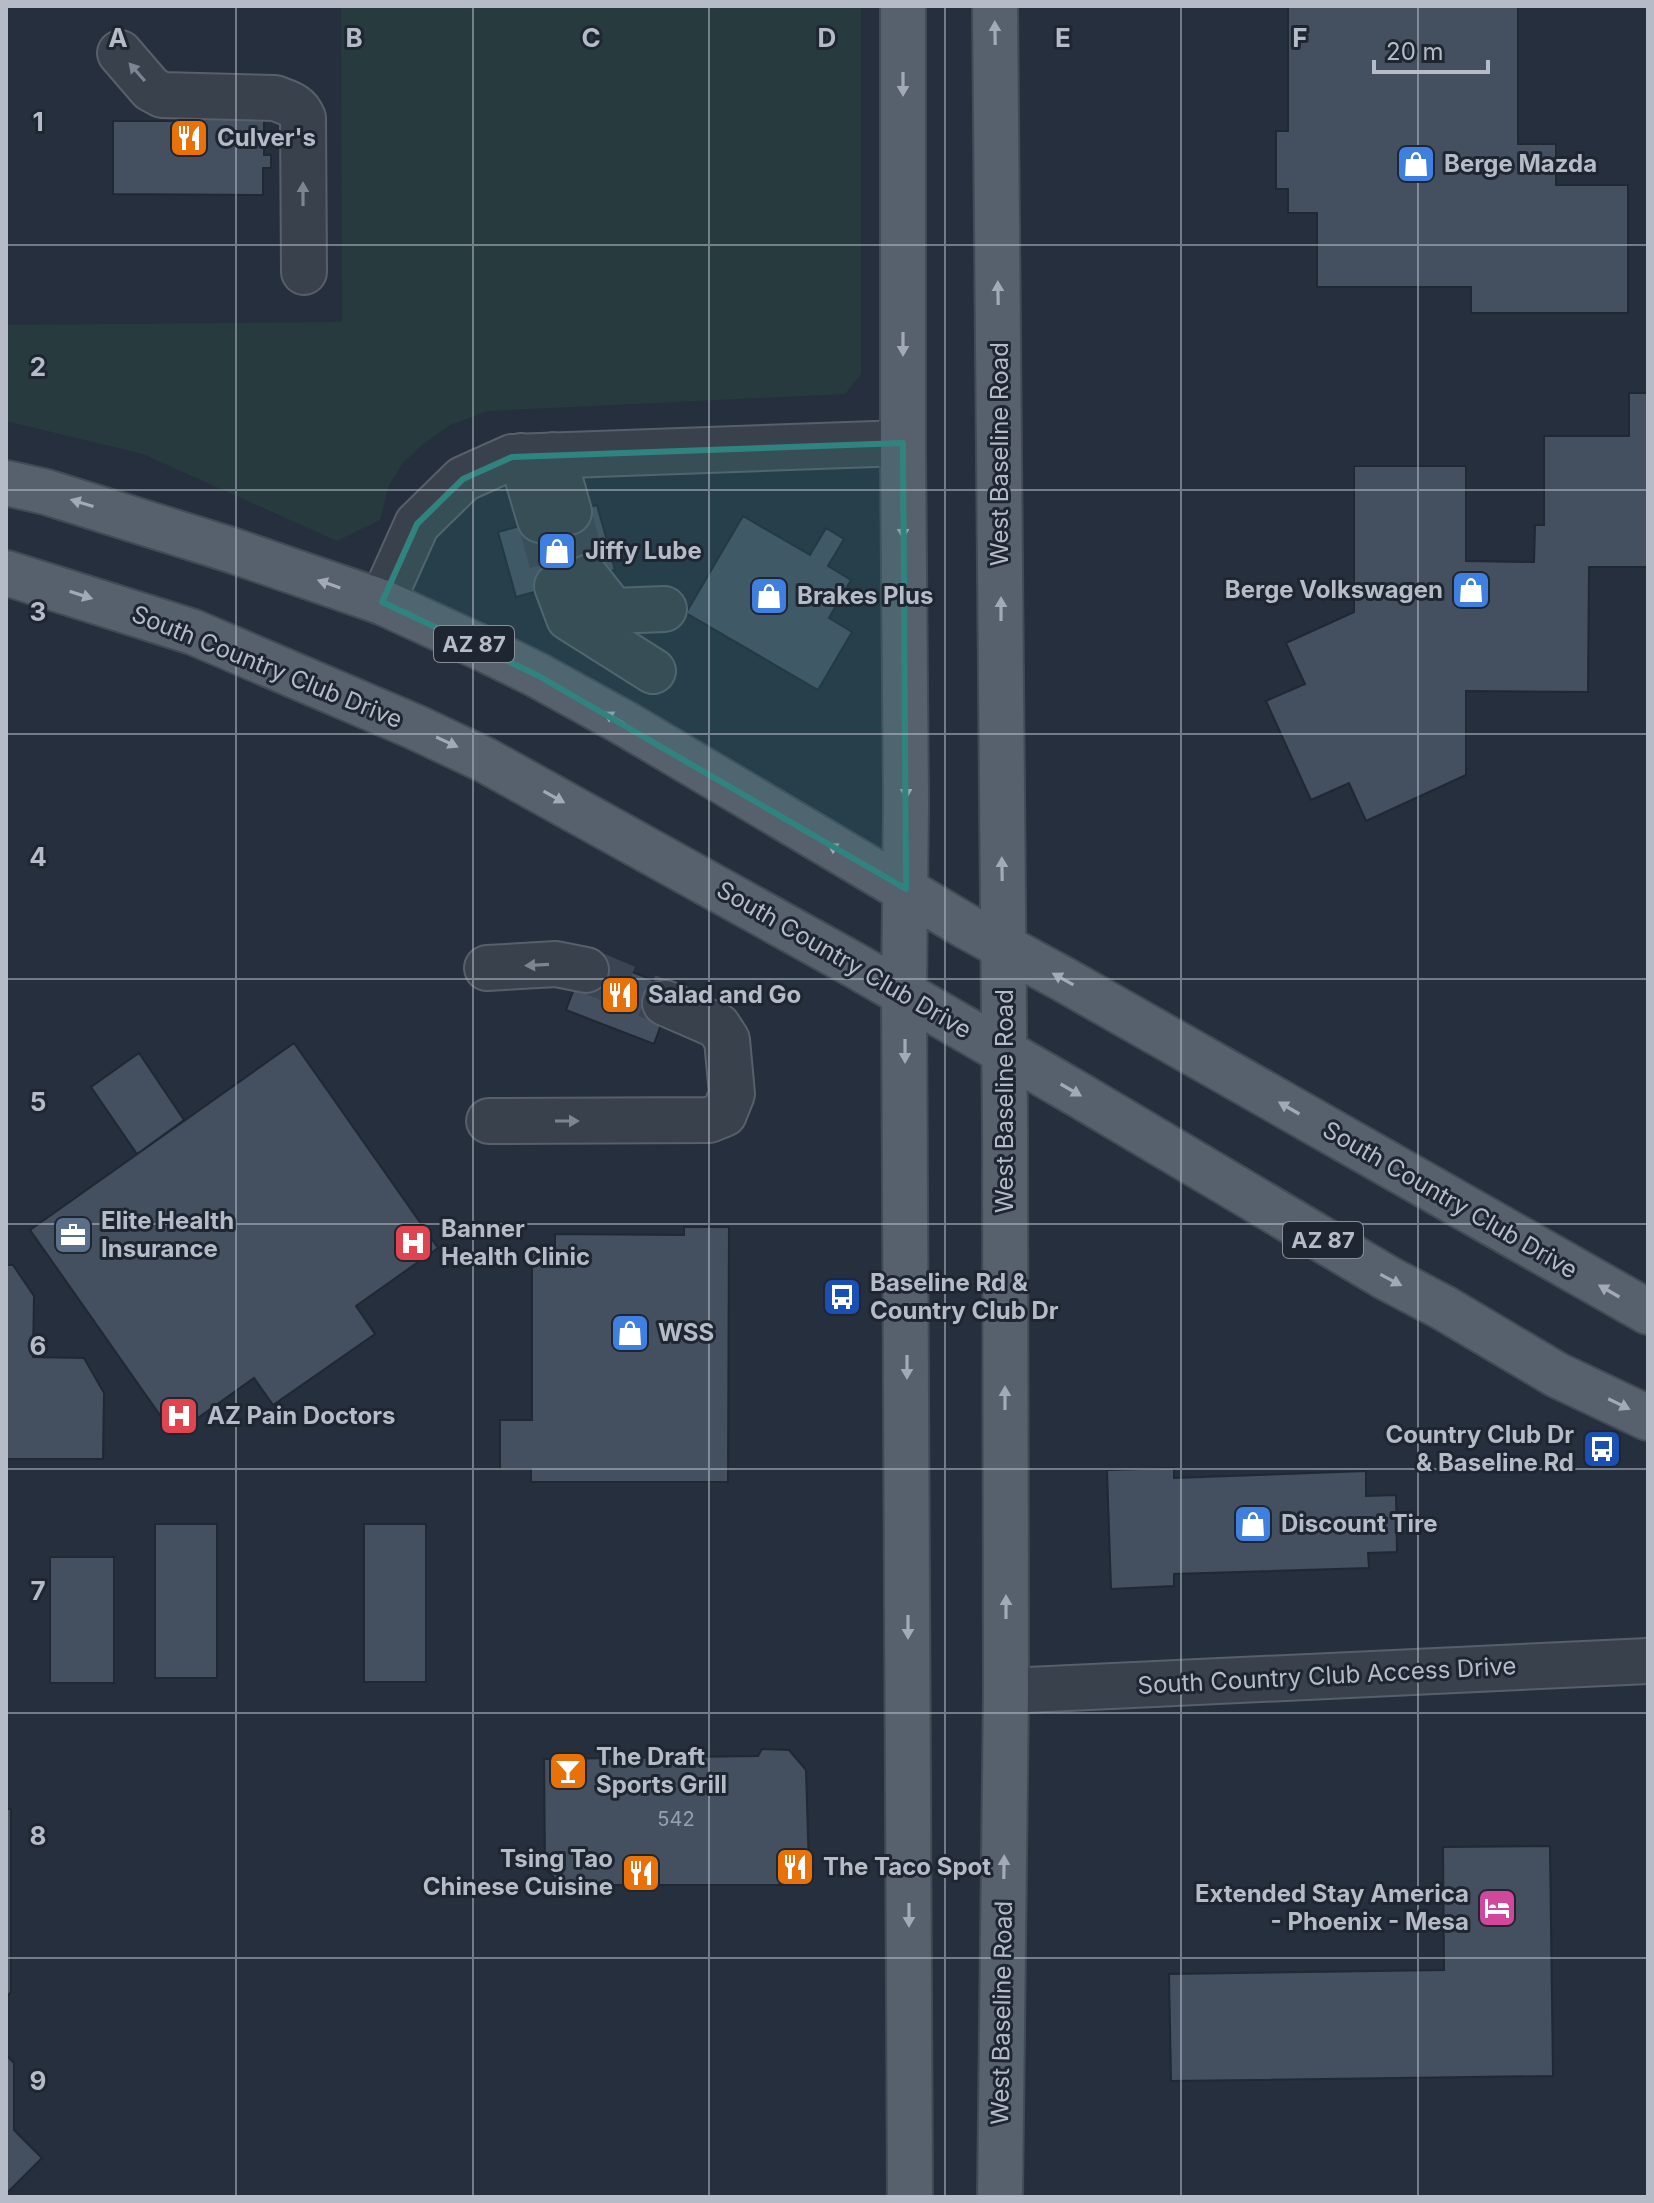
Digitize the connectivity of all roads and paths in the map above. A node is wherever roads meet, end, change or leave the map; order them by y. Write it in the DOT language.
graph roads {
  1 [pos="903,6"];
  2 [pos="995,6"];
  3 [pos="120,53"];
  4 [pos="304,272"];
  5 [pos="903,443"];
  6 [pos="537,456"];
  7 [pos="6,483"];
  8 [pos="554,516"];
  9 [pos="6,573"];
  10 [pos="382,602"];
  11 [pos="664,609"];
  12 [pos="653,671"];
  13 [pos="906,889"];
  14 [pos="1004,947"];
  15 [pos="487,968"];
  16 [pos="586,970"];
  17 [pos="904,995"];
  18 [pos="665,1003"];
  19 [pos="1003,1051"];
  20 [pos="489,1121"];
  21 [pos="1648,1312"];
  22 [pos="1648,1418"];
  23 [pos="1648,1661"];
  24 [pos="1006,1691"];
  25 [pos="910,2197"];
  26 [pos="1000,2197"];
  1 -- 5 [label="main road, one-way"];
  14 -- 2 [label="main road, West Baseline Road, one-way"];
  4 -- 3 [label="street, one-way"];
  5 -- 6 [label="street"];
  5 -- 13 [label="main road, one-way"];
  6 -- 8 [label="street"];
  6 -- 10 [label="street"];
  10 -- 7 [label="main road, South Country Club Drive / AZ 87, one-way"];
  9 -- 17 [label="main road, South Country Club Drive / AZ 87, one-way"];
  13 -- 10 [label="main road, South Country Club Drive / AZ 87, one-way"];
  11 -- 12 [label="street"];
  13 -- 14 [label="main road, South Country Club Drive / AZ 87"];
  13 -- 17 [label="main road"];
  14 -- 19 [label="main road, West Baseline Road"];
  21 -- 14 [label="main road, South Country Club Drive / AZ 87, one-way"];
  16 -- 15 [label="street, one-way"];
  17 -- 19 [label="main road, South Country Club Drive / AZ 87"];
  17 -- 25 [label="main road, one-way"];
  20 -- 18 [label="street, one-way"];
  19 -- 22 [label="main road, South Country Club Drive / AZ 87, one-way"];
  24 -- 19 [label="main road, West Baseline Road, one-way"];
  23 -- 24 [label="street, South Country Club Access Drive"];
  26 -- 24 [label="main road, West Baseline Road, one-way"];
}
